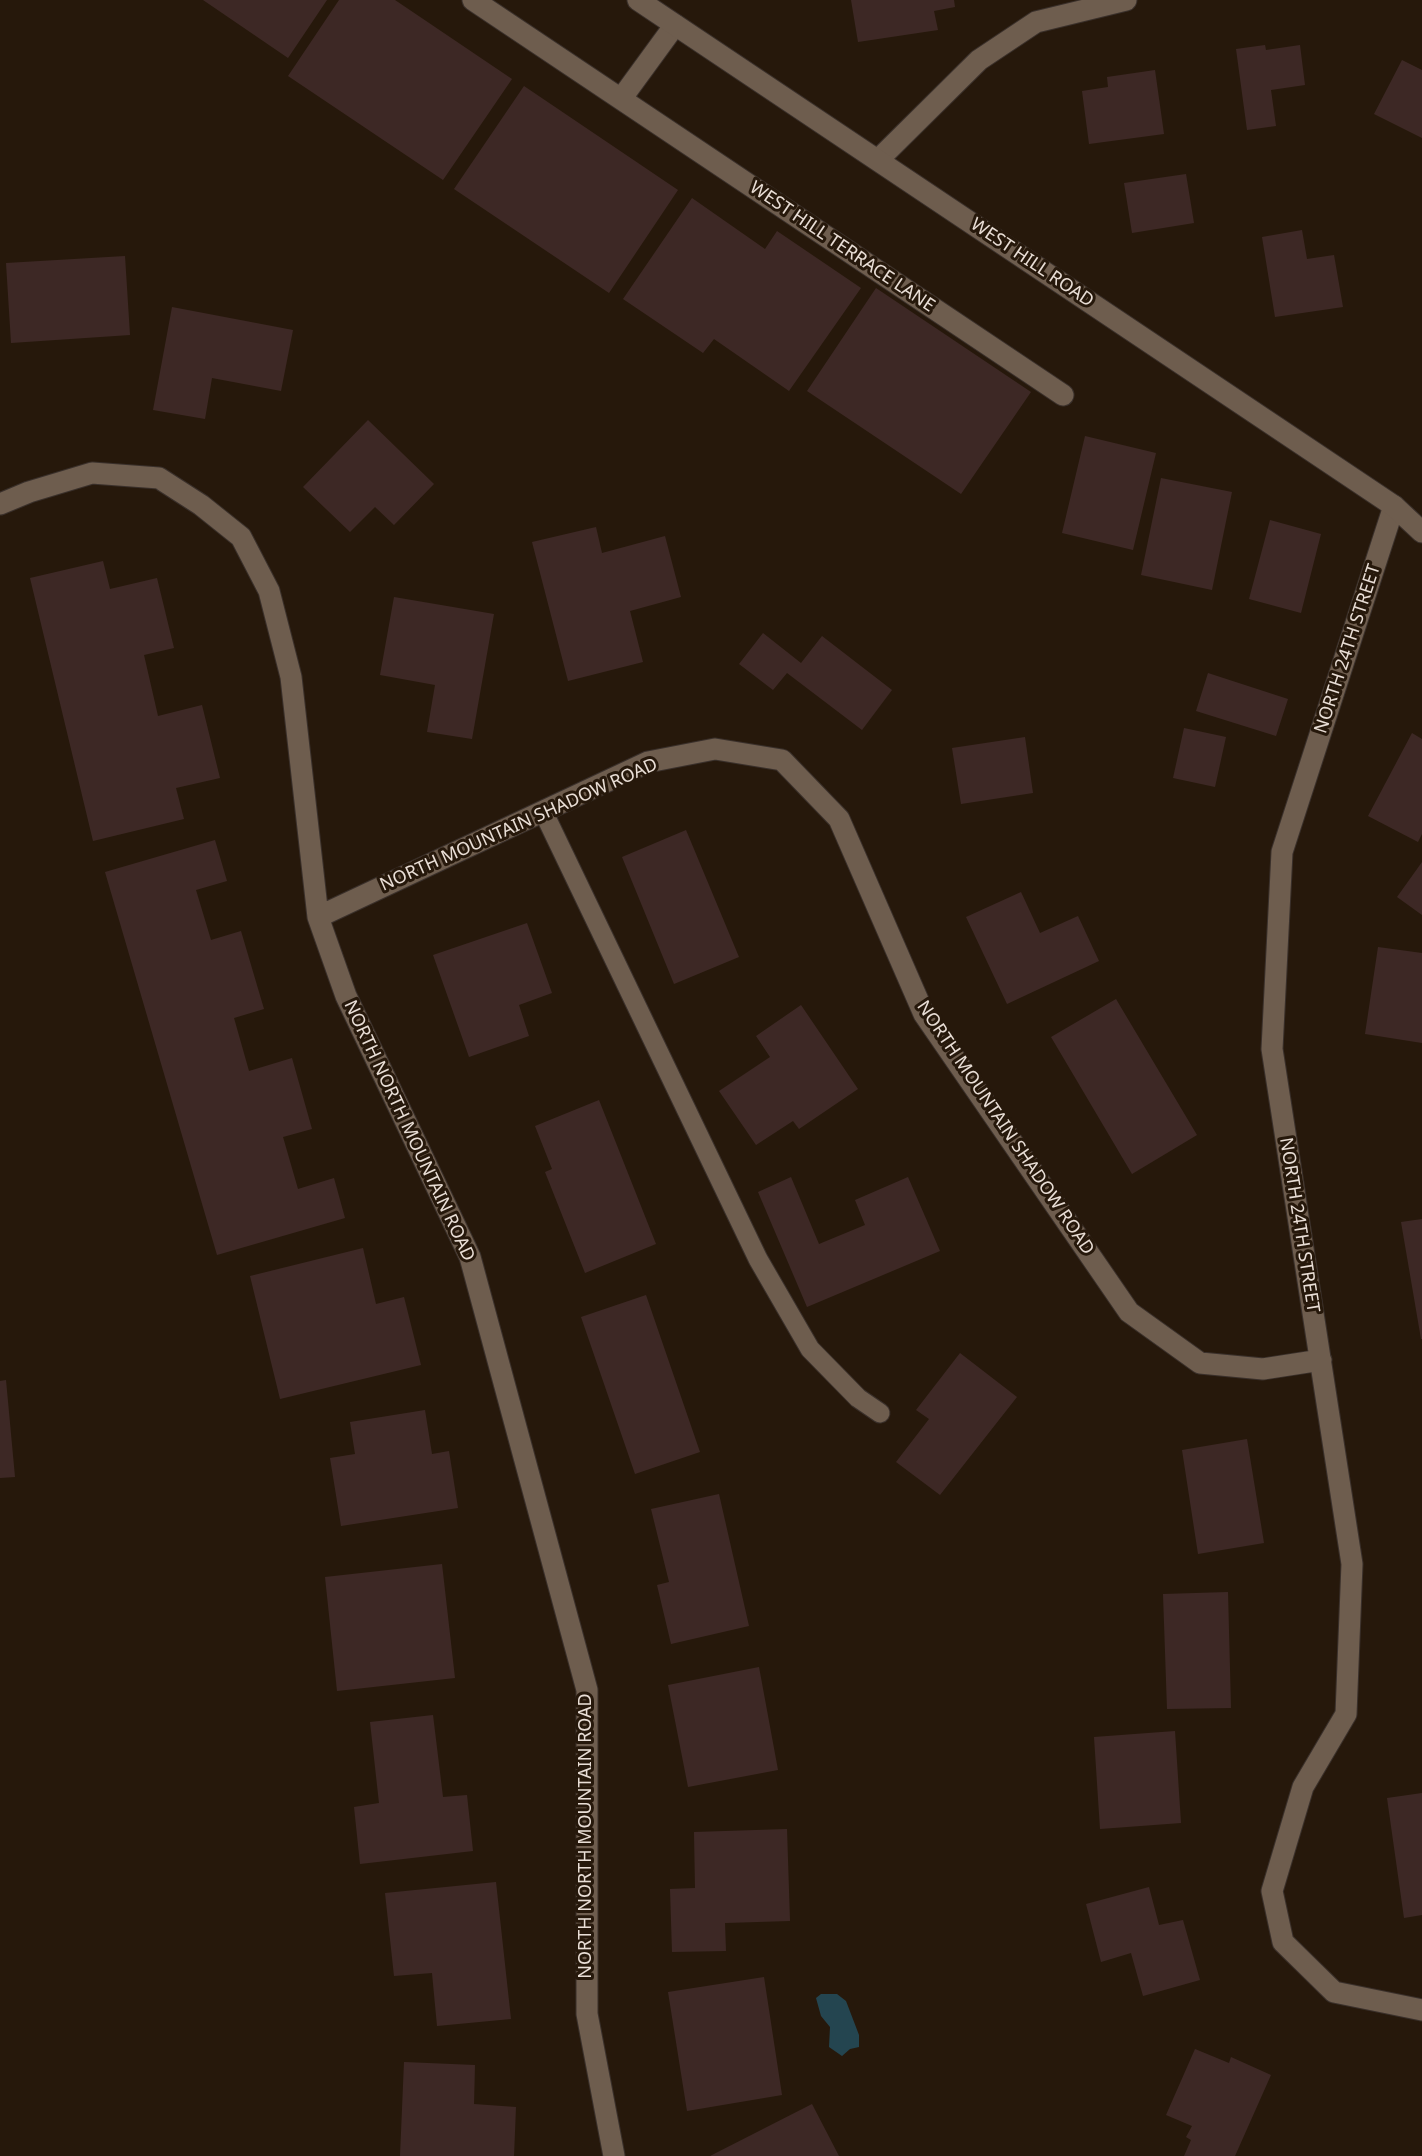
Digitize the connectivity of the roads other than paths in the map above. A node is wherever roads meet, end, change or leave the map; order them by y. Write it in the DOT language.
graph roads {
  1 [pos="473,0"];
  2 [pos="638,0"];
  3 [pos="1126,0"];
  4 [pos="675,25"];
  5 [pos="621,99"];
  6 [pos="878,160"];
  7 [pos="1063,395"];
  8 [pos="0,504"];
  9 [pos="1394,506"];
  10 [pos="1422,532"];
  11 [pos="543,811"];
  12 [pos="318,917"];
  13 [pos="1321,1360"];
  14 [pos="880,1413"];
  15 [pos="1422,2010"];
  16 [pos="614,2156"];
  1 -- 5 [label="street, WEST HILL TERRACE LANE"];
  2 -- 4 [label="street, WEST HILL ROAD"];
  3 -- 6 [label="street"];
  4 -- 5 [label="street"];
  4 -- 6 [label="street, WEST HILL ROAD"];
  5 -- 7 [label="street, WEST HILL TERRACE LANE"];
  6 -- 9 [label="street, WEST HILL ROAD"];
  8 -- 12 [label="street, NORTH NORTH MOUNTAIN ROAD"];
  9 -- 10 [label="street, WEST HILL ROAD"];
  9 -- 13 [label="street, NORTH 24TH STREET"];
  11 -- 12 [label="street, NORTH MOUNTAIN SHADOW ROAD"];
  11 -- 13 [label="street, NORTH MOUNTAIN SHADOW ROAD"];
  11 -- 14 [label="lane"];
  12 -- 16 [label="street, NORTH NORTH MOUNTAIN ROAD"];
  13 -- 15 [label="street, NORTH 24TH STREET"];
}
